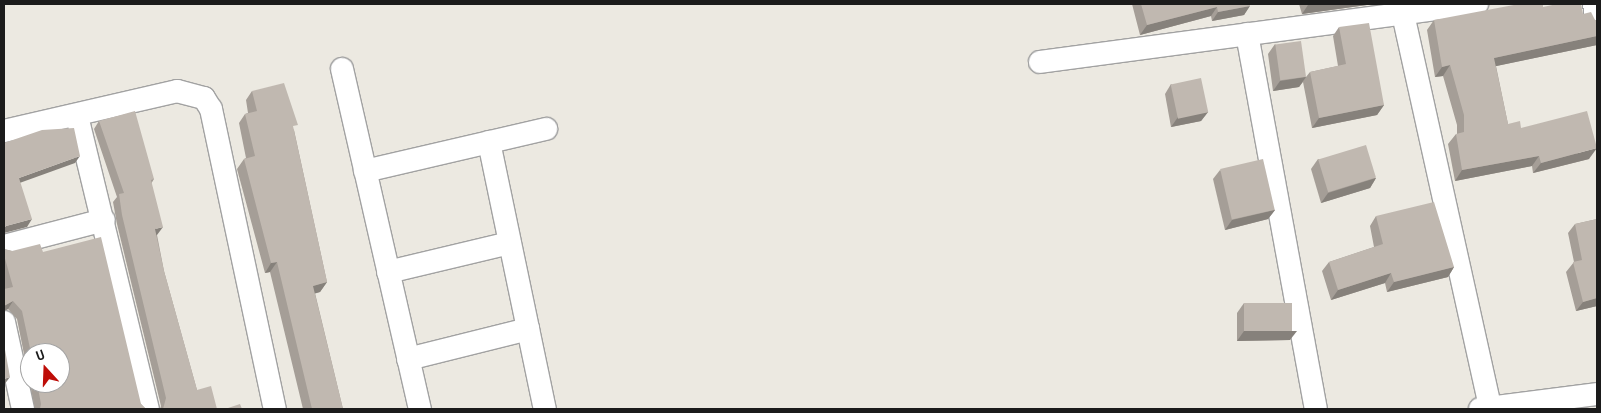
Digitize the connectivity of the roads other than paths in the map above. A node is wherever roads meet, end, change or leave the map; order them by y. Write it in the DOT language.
graph roads {
  1 [pos="1477,4"];
  2 [pos="1594,4"];
  3 [pos="1403,14"];
  4 [pos="1597,22"];
  5 [pos="1248,34"];
  6 [pos="1040,62"];
  7 [pos="342,70"];
  8 [pos="78,116"];
  9 [pos="546,129"];
  10 [pos="4,130"];
  11 [pos="489,142"];
  12 [pos="366,171"];
  13 [pos="104,220"];
  14 [pos="510,243"];
  15 [pos="4,246"];
  16 [pos="388,272"];
  17 [pos="4,322"];
  18 [pos="528,329"];
  19 [pos="408,359"];
  20 [pos="1597,394"];
  21 [pos="16,407"];
  22 [pos="1485,408"];
  23 [pos="148,409"];
  24 [pos="275,409"];
  25 [pos="420,409"];
  26 [pos="545,409"];
  27 [pos="1316,409"];
  1 -- 3 [label="street"];
  2 -- 4 [label="street"];
  3 -- 5 [label="street"];
  3 -- 22 [label="street"];
  5 -- 6 [label="street"];
  5 -- 27 [label="street"];
  7 -- 12 [label="street"];
  8 -- 10 [label="street"];
  8 -- 13 [label="street"];
  8 -- 24 [label="street"];
  9 -- 11 [label="street"];
  11 -- 12 [label="street"];
  11 -- 14 [label="street"];
  12 -- 16 [label="street"];
  13 -- 15 [label="street"];
  13 -- 23 [label="street"];
  14 -- 16 [label="street"];
  14 -- 18 [label="street"];
  16 -- 19 [label="street"];
  17 -- 21 [label="street"];
  18 -- 19 [label="street"];
  18 -- 26 [label="street"];
  19 -- 25 [label="street"];
  20 -- 22 [label="street"];
}
